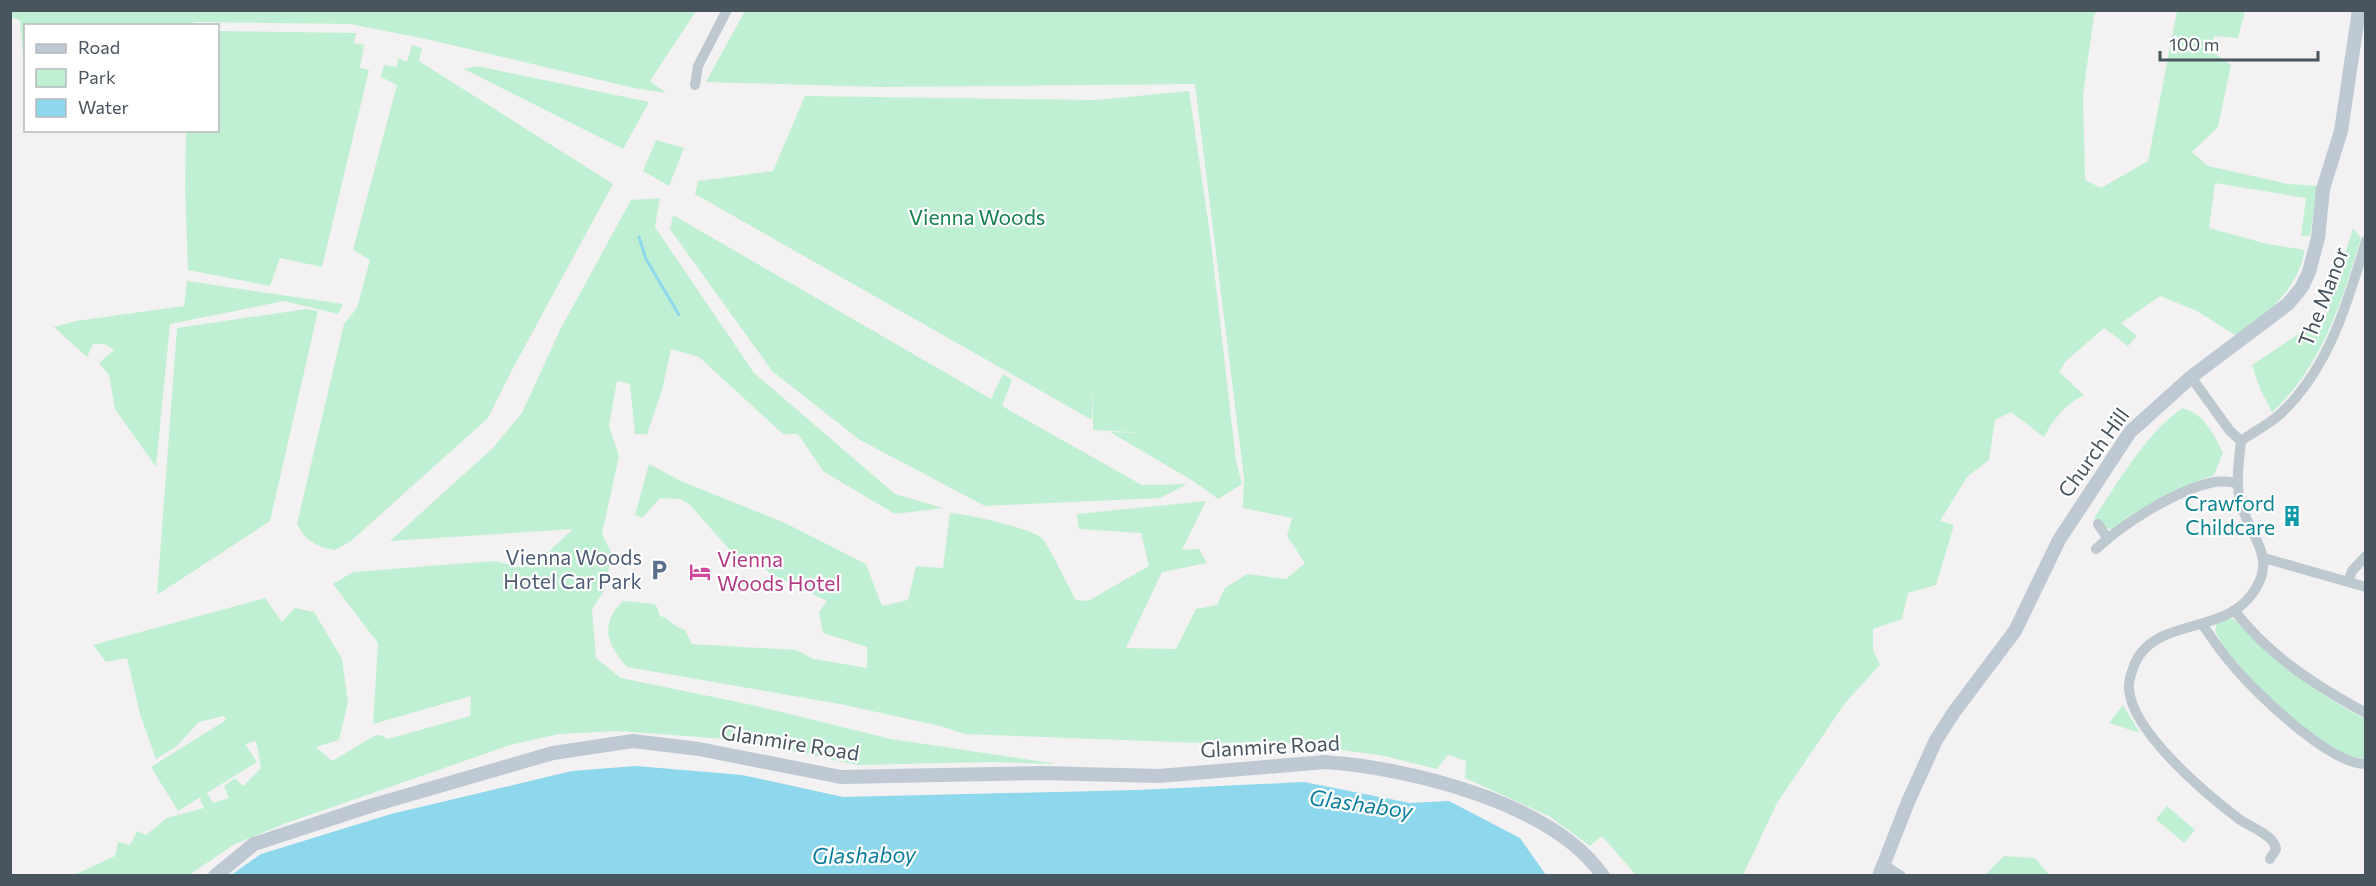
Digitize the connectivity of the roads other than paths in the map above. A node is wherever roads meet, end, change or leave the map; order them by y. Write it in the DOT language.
graph roads {
  1 [pos="728,10"];
  2 [pos="2359,10"];
  3 [pos="694,85"];
  4 [pos="2366,241"];
  5 [pos="2191,377"];
  6 [pos="2241,441"];
  7 [pos="2237,483"];
  8 [pos="2098,524"];
  9 [pos="2108,539"];
  10 [pos="2096,549"];
  11 [pos="2366,556"];
  12 [pos="2264,558"];
  13 [pos="2348,582"];
  14 [pos="2366,588"];
  15 [pos="2234,610"];
  16 [pos="2202,624"];
  17 [pos="2366,713"];
  18 [pos="2366,764"];
  19 [pos="2258,831"];
  20 [pos="2252,841"];
  21 [pos="2270,860"];
  22 [pos="1882,870"];
  23 [pos="215,876"];
  24 [pos="1604,876"];
  25 [pos="1901,876"];
  1 -- 3 [label="street"];
  2 -- 5 [label="main road, Church Hill"];
  4 -- 6 [label="street, The Manor"];
  5 -- 6 [label="street"];
  5 -- 22 [label="main road, Church Hill"];
  6 -- 7 [label="street"];
  7 -- 9 [label="street"];
  7 -- 12 [label="street"];
  8 -- 9 [label="street"];
  9 -- 10 [label="street"];
  11 -- 13 [label="street"];
  12 -- 13 [label="street"];
  12 -- 15 [label="street"];
  13 -- 14 [label="street"];
  15 -- 16 [label="street"];
  15 -- 17 [label="street"];
  16 -- 18 [label="street"];
  16 -- 19 [label="street"];
  19 -- 20 [label="street"];
  19 -- 21 [label="street"];
  22 -- 25 [label="street"];
  23 -- 24 [label="main road, Glanmire Road"];
}
